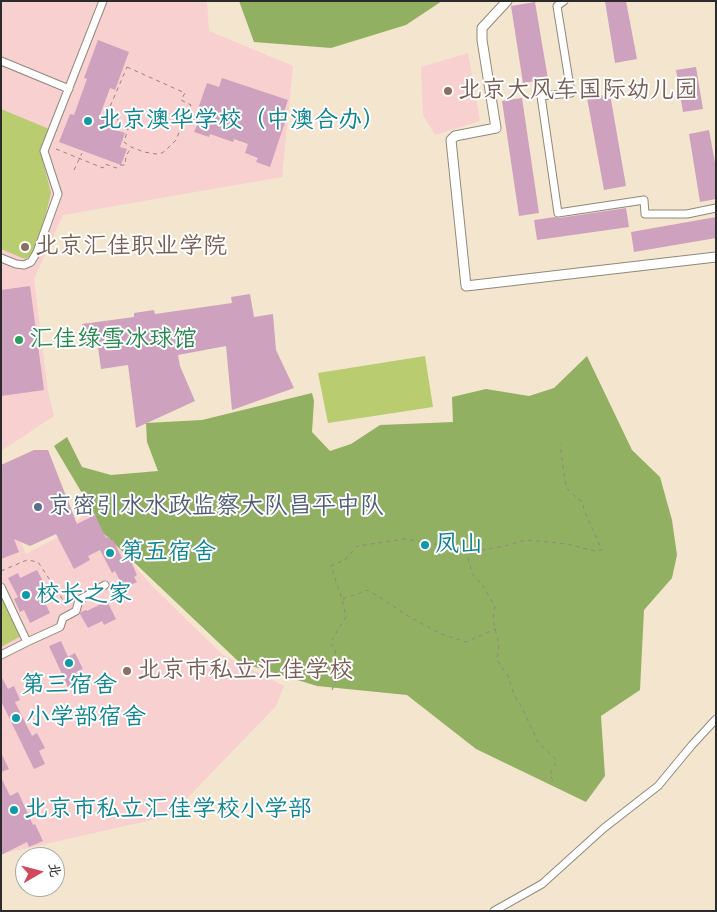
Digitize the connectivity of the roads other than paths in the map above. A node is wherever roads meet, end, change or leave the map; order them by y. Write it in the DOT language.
graph roads {
  1 [pos="103,1"];
  2 [pos="507,1"];
  3 [pos="564,1"];
  4 [pos="1,61"];
  5 [pos="69,89"];
  6 [pos="716,208"];
  7 [pos="716,257"];
  8 [pos="1,258"];
  9 [pos="105,584"];
  10 [pos="1,587"];
  11 [pos="27,642"];
  12 [pos="1,655"];
  13 [pos="716,720"];
  14 [pos="494,911"];
  1 -- 5 [label="street"];
  2 -- 7 [label="street"];
  3 -- 6 [label="street"];
  4 -- 5 [label="street"];
  5 -- 8 [label="street"];
  9 -- 11 [label="street"];
  10 -- 11 [label="street"];
  11 -- 12 [label="street"];
  13 -- 14 [label="street"];
}
